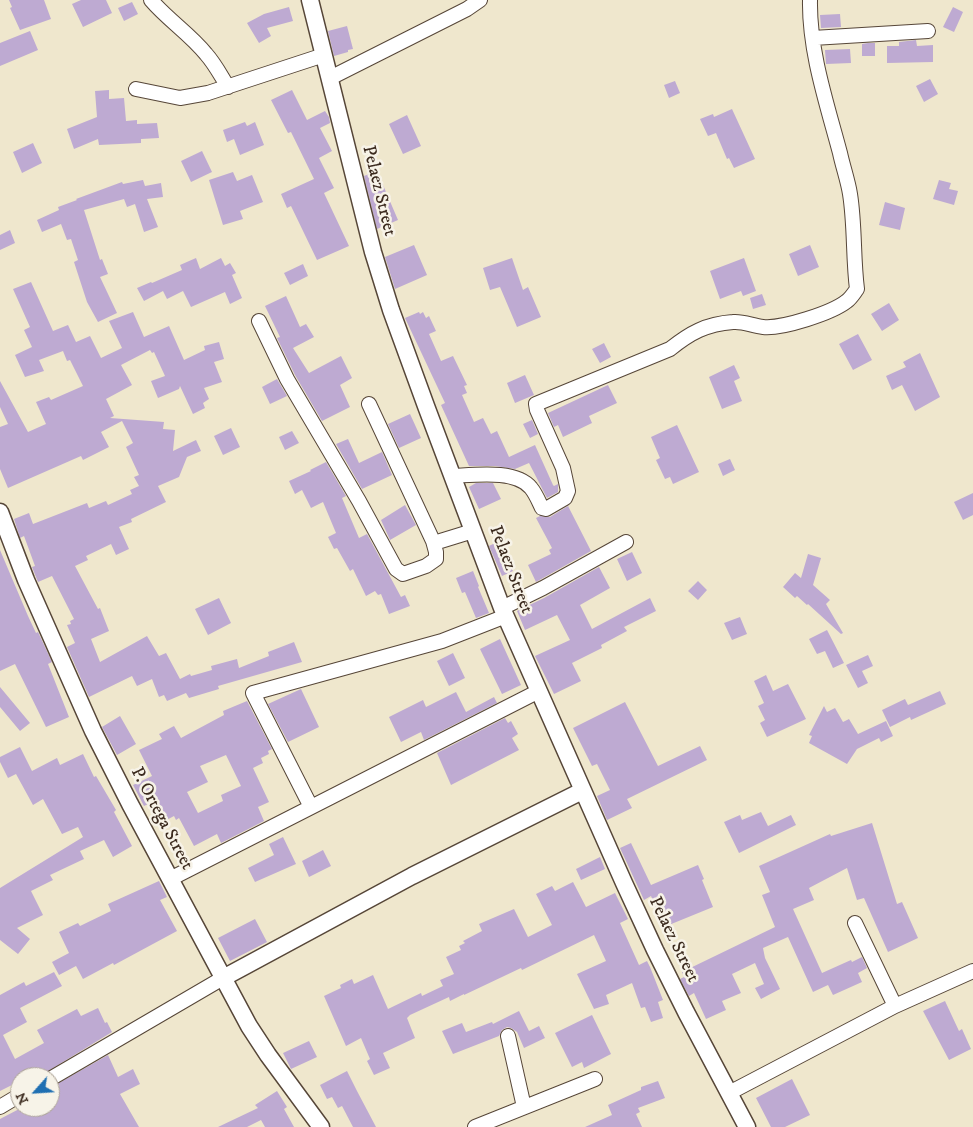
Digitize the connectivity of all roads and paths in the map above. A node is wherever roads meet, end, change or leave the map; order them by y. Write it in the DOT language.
graph roads {
  1 [pos="151,0"];
  2 [pos="310,0"];
  3 [pos="480,0"];
  4 [pos="810,0"];
  5 [pos="928,31"];
  6 [pos="813,38"];
  7 [pos="324,55"];
  8 [pos="330,78"];
  9 [pos="228,87"];
  10 [pos="136,89"];
  11 [pos="258,322"];
  12 [pos="369,404"];
  13 [pos="452,476"];
  14 [pos="0,512"];
  15 [pos="473,531"];
  16 [pos="626,542"];
  17 [pos="434,543"];
  18 [pos="504,612"];
  19 [pos="539,692"];
  20 [pos="582,791"];
  21 [pos="311,807"];
  22 [pos="170,879"];
  23 [pos="855,922"];
  24 [pos="973,971"];
  25 [pos="223,978"];
  26 [pos="895,1006"];
  27 [pos="508,1036"];
  28 [pos="60,1073"];
  29 [pos="595,1079"];
  30 [pos="729,1093"];
  31 [pos="524,1106"];
  32 [pos="321,1127"];
  33 [pos="475,1127"];
  34 [pos="747,1127"];
  1 -- 9 [label="street"];
  2 -- 7 [label="street, Pelaez Street"];
  3 -- 8 [label="street"];
  4 -- 6 [label="street"];
  5 -- 6 [label="street"];
  6 -- 13 [label="street"];
  7 -- 8 [label="street, Pelaez Street"];
  7 -- 9 [label="street"];
  8 -- 13 [label="street, Pelaez Street"];
  9 -- 10 [label="street"];
  11 -- 17 [label="street"];
  12 -- 17 [label="street"];
  13 -- 15 [label="street, Pelaez Street"];
  14 -- 22 [label="street, P. Ortega Street"];
  15 -- 17 [label="street"];
  15 -- 18 [label="street, Pelaez Street"];
  16 -- 18 [label="street"];
  18 -- 19 [label="street, Pelaez Street"];
  18 -- 21 [label="street"];
  19 -- 20 [label="street, Pelaez Street"];
  19 -- 21 [label="street"];
  20 -- 25 [label="street"];
  20 -- 30 [label="street, Pelaez Street"];
  21 -- 22 [label="street"];
  22 -- 25 [label="street, P. Ortega Street"];
  23 -- 26 [label="street"];
  24 -- 26 [label="street"];
  25 -- 28 [label="street"];
  25 -- 32 [label="street, P. Ortega Street"];
  26 -- 30 [label="street"];
  27 -- 31 [label="street"];
  29 -- 31 [label="street"];
  30 -- 34 [label="street, Pelaez Street"];
  31 -- 33 [label="street"];
}
